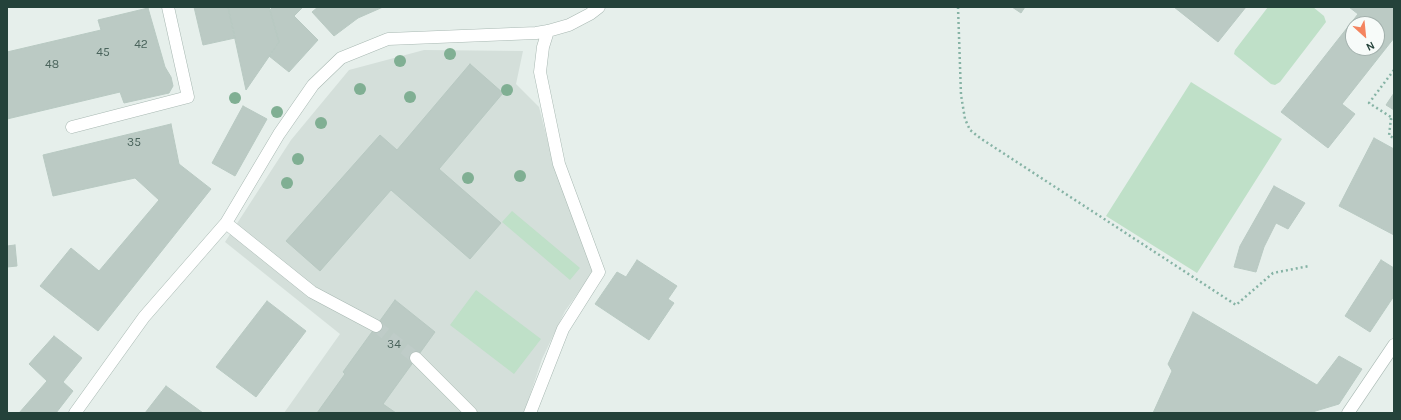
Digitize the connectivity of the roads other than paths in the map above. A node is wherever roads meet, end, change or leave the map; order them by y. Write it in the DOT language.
graph roads {
  1 [pos="168,7"];
  2 [pos="599,7"];
  3 [pos="548,31"];
  4 [pos="72,127"];
  5 [pos="226,223"];
  6 [pos="376,326"];
  7 [pos="1394,345"];
  8 [pos="416,358"];
  9 [pos="74,413"];
  10 [pos="471,413"];
  11 [pos="530,413"];
  12 [pos="1348,413"];
  1 -- 4 [label="street"];
  2 -- 3 [label="street"];
  3 -- 5 [label="street"];
  3 -- 11 [label="street"];
  5 -- 6 [label="street"];
  5 -- 9 [label="street"];
  7 -- 12 [label="street"];
  8 -- 10 [label="street"];
}
